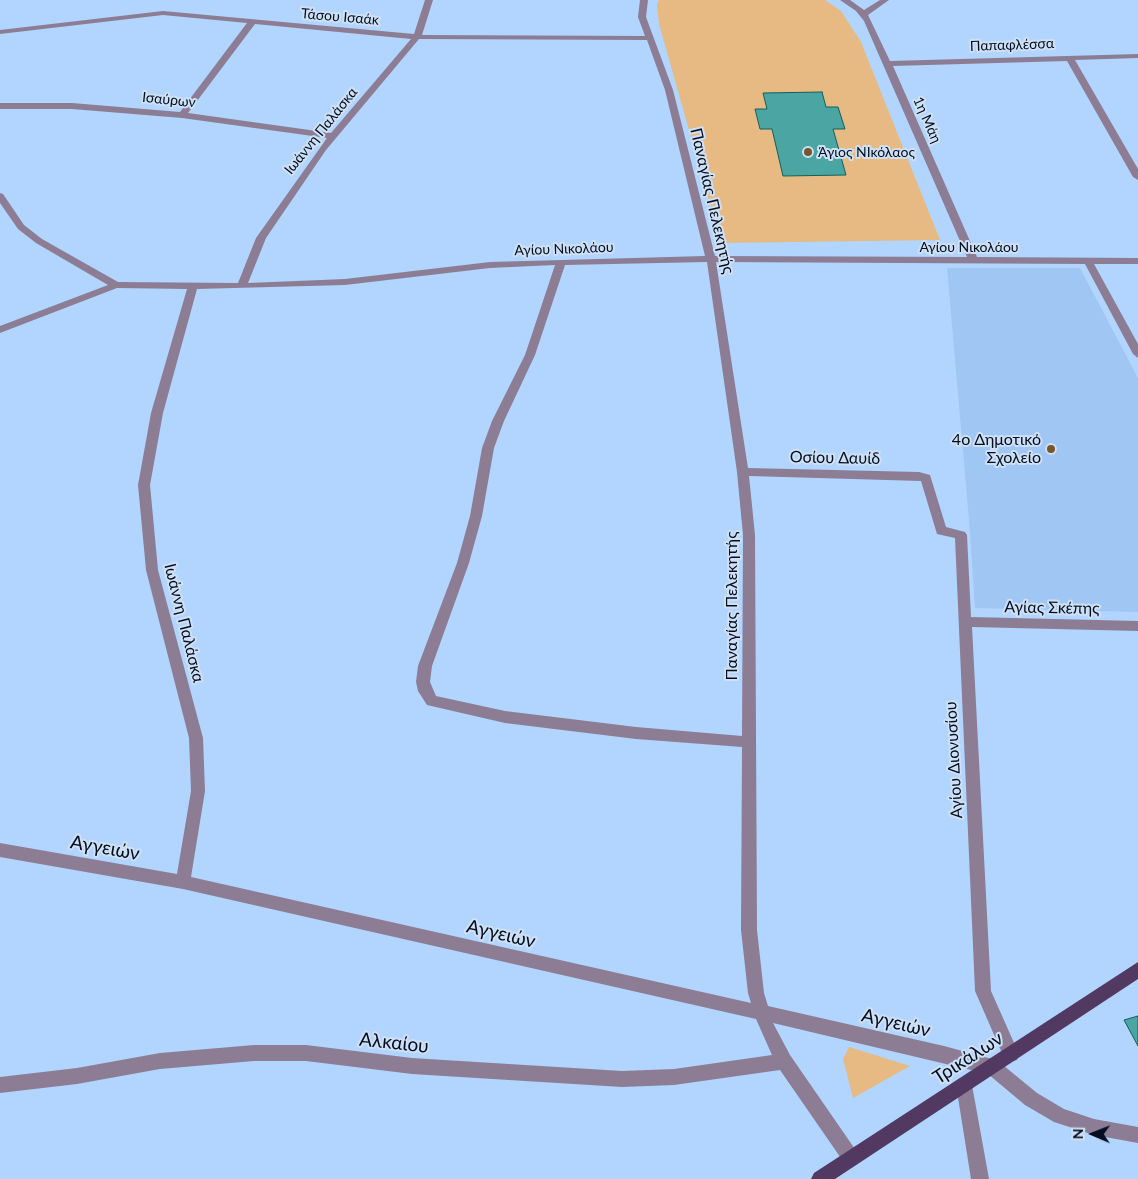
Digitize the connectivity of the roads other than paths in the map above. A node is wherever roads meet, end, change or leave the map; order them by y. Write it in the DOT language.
graph roads {
  1 [pos="429,0"];
  2 [pos="644,0"];
  3 [pos="844,0"];
  4 [pos="885,0"];
  5 [pos="864,14"];
  6 [pos="252,22"];
  7 [pos="0,32"];
  8 [pos="417,37"];
  9 [pos="649,38"];
  10 [pos="1138,56"];
  11 [pos="1069,57"];
  12 [pos="888,64"];
  13 [pos="0,106"];
  14 [pos="182,115"];
  15 [pos="333,136"];
  16 [pos="1138,177"];
  17 [pos="0,196"];
  18 [pos="711,259"];
  19 [pos="974,261"];
  20 [pos="1088,261"];
  21 [pos="1138,261"];
  22 [pos="561,262"];
  23 [pos="116,285"];
  24 [pos="193,286"];
  25 [pos="242,286"];
  26 [pos="0,330"];
  27 [pos="1138,354"];
  28 [pos="743,472"];
  29 [pos="926,478"];
  30 [pos="965,622"];
  31 [pos="1138,626"];
  32 [pos="748,742"];
  33 [pos="0,850"];
  34 [pos="183,882"];
  35 [pos="1138,970"];
  36 [pos="762,1013"];
  37 [pos="1011,1054"];
  38 [pos="784,1061"];
  39 [pos="992,1067"];
  40 [pos="0,1085"];
  41 [pos="964,1085"];
  42 [pos="1138,1135"];
  43 [pos="851,1158"];
  44 [pos="820,1179"];
  45 [pos="980,1179"];
  1 -- 8 [label="street, Ιωάννη Παλάσκα"];
  2 -- 9 [label="street"];
  3 -- 5 [label="street, 1η Μάη"];
  4 -- 5 [label="street"];
  5 -- 12 [label="street, 1η Μάη"];
  6 -- 7 [label="street, Τάσου Ισαάκ"];
  6 -- 8 [label="street, Τάσου Ισαάκ"];
  6 -- 14 [label="street"];
  8 -- 9 [label="street, Τάσου Ισαάκ"];
  8 -- 15 [label="street, Ιωάννη Παλάσκα"];
  9 -- 18 [label="street, Παναγίας Πελεκητής"];
  10 -- 11 [label="street, Παπαφλέσσα"];
  11 -- 12 [label="street, Παπαφλέσσα"];
  11 -- 16 [label="street"];
  12 -- 19 [label="street, 1η Μάη"];
  13 -- 14 [label="street, Ισαύρων"];
  14 -- 15 [label="street, Ισαύρων"];
  15 -- 25 [label="street, Ιωάννη Παλάσκα"];
  17 -- 23 [label="street"];
  18 -- 19 [label="street, Αγίου Νικολάου"];
  18 -- 22 [label="street, Αγίου Νικολάου"];
  18 -- 28 [label="street, Παναγίας Πελεκητής"];
  19 -- 20 [label="street, Αγίου Νικολάου"];
  20 -- 21 [label="street, Αγίου Νικολάου"];
  20 -- 27 [label="street"];
  22 -- 25 [label="street, Αγίου Νικολάου"];
  22 -- 32 [label="street"];
  23 -- 24 [label="street, Αγίου Νικολάου"];
  23 -- 26 [label="street, Αγίου Νικολάου"];
  24 -- 25 [label="street, Αγίου Νικολάου"];
  24 -- 34 [label="street, Ιωάννη Παλάσκα"];
  28 -- 29 [label="street, Οσίου Δαυίδ"];
  28 -- 32 [label="street, Παναγίας Πελεκητής"];
  29 -- 30 [label="street, Αγίου Διονυσίου"];
  30 -- 31 [label="street, Αγίας Σκέπης"];
  30 -- 37 [label="street, Αγίου Διονυσίου"];
  32 -- 36 [label="street, Παναγίας Πελεκητής"];
  33 -- 34 [label="street, Αγγειών"];
  34 -- 36 [label="street, Αγγειών"];
  35 -- 37 [label="main road, Τρικάλων"];
  36 -- 38 [label="street, Παναγίας Πελεκητής"];
  36 -- 39 [label="street, Αγγειών"];
  37 -- 39 [label="main road, Τρικάλων"];
  38 -- 40 [label="street, Αλκαίου"];
  38 -- 43 [label="street, Παναγίας Πελεκητής"];
  39 -- 41 [label="main road, Τρικάλων"];
  39 -- 42 [label="street"];
  41 -- 43 [label="main road, Τρικάλων"];
  41 -- 45 [label="street"];
  43 -- 44 [label="main road, Τρικάλων"];
}
